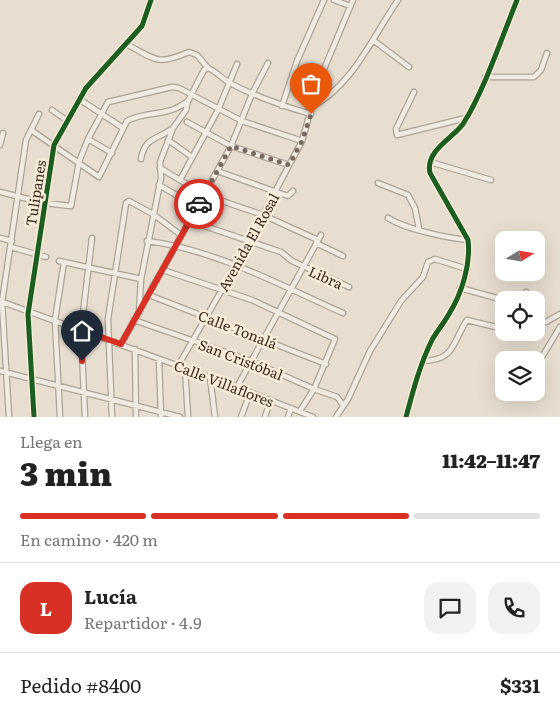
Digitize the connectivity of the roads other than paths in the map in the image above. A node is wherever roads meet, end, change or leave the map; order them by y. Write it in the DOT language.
graph roads {
  1 [pos="151,0"];
  2 [pos="324,0"];
  3 [pos="334,0"];
  4 [pos="353,0"];
  5 [pos="398,0"];
  6 [pos="517,0"];
  7 [pos="350,6"];
  8 [pos="373,40"];
  9 [pos="126,44"];
  10 [pos="547,53"];
  11 [pos="268,63"];
  12 [pos="237,64"];
  13 [pos="409,67"];
  14 [pos="206,69"];
  15 [pos="485,77"];
  16 [pos="228,82"];
  17 [pos="414,92"];
  18 [pos="191,94"];
  19 [pos="252,94"];
  20 [pos="78,99"];
  21 [pos="188,101"];
  22 [pos="282,106"];
  23 [pos="311,108"];
  24 [pos="52,110"];
  25 [pos="218,110"];
  26 [pos="39,114"];
  27 [pos="101,114"];
  28 [pos="311,114"];
  29 [pos="466,118"];
  30 [pos="66,120"];
  31 [pos="242,121"];
  32 [pos="187,122"];
  33 [pos="123,128"];
  34 [pos="173,128"];
  35 [pos="31,130"];
  36 [pos="206,132"];
  37 [pos="3,133"];
  38 [pos="164,135"];
  39 [pos="88,139"];
  40 [pos="169,140"];
  41 [pos="302,141"];
  42 [pos="0,145"];
  43 [pos="54,145"];
  44 [pos="231,146"];
  45 [pos="112,153"];
  46 [pos="192,157"];
  47 [pos="141,159"];
  48 [pos="79,162"];
  49 [pos="430,162"];
  50 [pos="289,165"];
  51 [pos="160,168"];
  52 [pos="218,171"];
  53 [pos="180,180"];
  54 [pos="491,180"];
  55 [pos="378,183"];
  56 [pos="160,185"];
  57 [pos="276,191"];
  58 [pos="293,191"];
  59 [pos="0,192"];
  60 [pos="205,195"];
  61 [pos="17,196"];
  62 [pos="44,203"];
  63 [pos="197,207"];
  64 [pos="153,214"];
  65 [pos="263,215"];
  66 [pos="388,218"];
  67 [pos="190,221"];
  68 [pos="419,229"];
  69 [pos="181,235"];
  70 [pos="321,235"];
  71 [pos="0,238"];
  72 [pos="92,238"];
  73 [pos="468,240"];
  74 [pos="12,241"];
  75 [pos="148,241"];
  76 [pos="317,241"];
  77 [pos="249,242"];
  78 [pos="176,245"];
  79 [pos="11,247"];
  80 [pos="37,254"];
  81 [pos="46,256"];
  82 [pos="343,256"];
  83 [pos="303,266"];
  84 [pos="235,267"];
  85 [pos="88,268"];
  86 [pos="467,269"];
  87 [pos="163,270"];
  88 [pos="115,274"];
  89 [pos="141,279"];
  90 [pos="349,287"];
  91 [pos="460,288"];
  92 [pos="222,290"];
  93 [pos="290,290"];
  94 [pos="149,295"];
  95 [pos="495,298"];
  96 [pos="1,301"];
  97 [pos="29,310"];
  98 [pos="139,312"];
  99 [pos="278,313"];
  100 [pos="343,313"];
  101 [pos="560,314"];
  102 [pos="206,316"];
  103 [pos="55,320"];
  104 [pos="134,320"];
  105 [pos="545,322"];
  106 [pos="495,327"];
  107 [pos="560,327"];
  108 [pos="81,330"];
  109 [pos="264,339"];
  110 [pos="109,340"];
  111 [pos="193,340"];
  112 [pos="121,344"];
  113 [pos="135,350"];
  114 [pos="545,352"];
  115 [pos="159,358"];
  116 [pos="251,361"];
  117 [pos="423,361"];
  118 [pos="326,364"];
  119 [pos="178,366"];
  120 [pos="185,368"];
  121 [pos="0,371"];
  122 [pos="6,372"];
  123 [pos="210,377"];
  124 [pos="32,379"];
  125 [pos="58,387"];
  126 [pos="238,387"];
  127 [pos="314,389"];
  128 [pos="250,392"];
  129 [pos="84,393"];
  130 [pos="111,400"];
  131 [pos="270,401"];
  132 [pos="136,405"];
  133 [pos="343,405"];
  134 [pos="291,408"];
  135 [pos="300,411"];
  136 [pos="161,415"];
  137 [pos="9,417"];
  138 [pos="34,417"];
  139 [pos="60,417"];
  140 [pos="86,417"];
  141 [pos="112,417"];
  142 [pos="136,417"];
  143 [pos="180,417"];
  144 [pos="188,417"];
  145 [pos="215,417"];
  146 [pos="241,417"];
  147 [pos="265,417"];
  148 [pos="288,417"];
  149 [pos="313,417"];
  150 [pos="336,417"];
  151 [pos="406,417"];
  1 -- 9 [label="street, Tulipanes"];
  2 -- 22 [label="street"];
  3 -- 7 [label="street"];
  4 -- 7 [label="street, Avenida El Rosal"];
  5 -- 8 [label="street"];
  6 -- 15 [label="street"];
  7 -- 23 [label="street, Avenida El Rosal"];
  8 -- 13 [label="street"];
  8 -- 23 [label="street"];
  9 -- 14 [label="street"];
  9 -- 20 [label="street, Tulipanes"];
  10 -- 15 [label="street"];
  11 -- 19 [label="street"];
  12 -- 16 [label="street"];
  14 -- 16 [label="street"];
  14 -- 18 [label="street"];
  15 -- 29 [label="street"];
  16 -- 19 [label="street"];
  16 -- 25 [label="street"];
  17 -- 29 [label="street"];
  18 -- 21 [label="street"];
  18 -- 25 [label="street"];
  18 -- 27 [label="street"];
  19 -- 22 [label="street"];
  19 -- 31 [label="street"];
  20 -- 27 [label="street"];
  20 -- 30 [label="street, Tulipanes"];
  21 -- 33 [label="street"];
  21 -- 34 [label="street"];
  22 -- 28 [label="street"];
  23 -- 28 [label="street, Avenida El Rosal"];
  24 -- 30 [label="street"];
  25 -- 31 [label="street"];
  25 -- 36 [label="street"];
  26 -- 35 [label="street"];
  27 -- 33 [label="street"];
  27 -- 39 [label="street"];
  28 -- 41 [label="street, Avenida El Rosal"];
  29 -- 49 [label="street"];
  30 -- 43 [label="street, Tulipanes"];
  31 -- 41 [label="street"];
  31 -- 44 [label="street"];
  32 -- 36 [label="street"];
  33 -- 45 [label="street"];
  34 -- 38 [label="street"];
  34 -- 40 [label="street"];
  35 -- 43 [label="street"];
  35 -- 61 [label="street"];
  36 -- 44 [label="street"];
  36 -- 46 [label="street"];
  37 -- 42 [label="street"];
  38 -- 40 [label="street"];
  38 -- 47 [label="street"];
  39 -- 45 [label="street"];
  39 -- 48 [label="street"];
  40 -- 46 [label="street"];
  40 -- 51 [label="street"];
  41 -- 50 [label="street, Avenida El Rosal"];
  43 -- 48 [label="street"];
  43 -- 62 [label="street, Tulipanes"];
  44 -- 50 [label="street"];
  44 -- 52 [label="street"];
  45 -- 48 [label="street"];
  46 -- 53 [label="street"];
  48 -- 62 [label="street"];
  49 -- 54 [label="street"];
  49 -- 73 [label="street"];
  50 -- 57 [label="street, Avenida El Rosal"];
  51 -- 53 [label="street"];
  51 -- 56 [label="street"];
  52 -- 57 [label="street"];
  52 -- 60 [label="street"];
  53 -- 60 [label="street"];
  55 -- 68 [label="street"];
  56 -- 63 [label="street"];
  56 -- 64 [label="street"];
  57 -- 58 [label="street"];
  57 -- 65 [label="street, Avenida El Rosal"];
  59 -- 61 [label="street"];
  60 -- 63 [label="street"];
  60 -- 65 [label="street"];
  61 -- 62 [label="street"];
  61 -- 74 [label="street"];
  62 -- 80 [label="street, Tulipanes"];
  63 -- 67 [label="street"];
  64 -- 69 [label="street"];
  64 -- 75 [label="street"];
  64 -- 88 [label="street"];
  65 -- 76 [label="street"];
  65 -- 77 [label="street, Avenida El Rosal"];
  66 -- 68 [label="street"];
  67 -- 69 [label="street"];
  67 -- 77 [label="street, Libra"];
  68 -- 73 [label="street"];
  69 -- 78 [label="street"];
  70 -- 76 [label="street"];
  71 -- 74 [label="street"];
  72 -- 85 [label="street"];
  73 -- 86 [label="street"];
  74 -- 79 [label="street"];
  75 -- 78 [label="street"];
  75 -- 89 [label="street"];
  76 -- 82 [label="street"];
  76 -- 83 [label="street"];
  77 -- 83 [label="street, Libra"];
  77 -- 84 [label="street, Avenida El Rosal"];
  78 -- 84 [label="street"];
  78 -- 87 [label="street"];
  79 -- 80 [label="street"];
  79 -- 96 [label="street"];
  80 -- 81 [label="street"];
  80 -- 97 [label="street, Tulipanes"];
  83 -- 90 [label="street, Libra"];
  83 -- 93 [label="street"];
  84 -- 92 [label="street, Avenida El Rosal"];
  84 -- 93 [label="street"];
  85 -- 88 [label="street"];
  85 -- 103 [label="street"];
  85 -- 108 [label="street"];
  86 -- 91 [label="street"];
  86 -- 133 [label="street"];
  87 -- 92 [label="street"];
  87 -- 94 [label="street"];
  88 -- 89 [label="street"];
  88 -- 110 [label="street"];
  89 -- 98 [label="street"];
  91 -- 95 [label="street"];
  91 -- 117 [label="street"];
  92 -- 99 [label="street"];
  92 -- 102 [label="street, Avenida El Rosal"];
  93 -- 99 [label="street"];
  93 -- 100 [label="street"];
  94 -- 98 [label="street"];
  94 -- 102 [label="street, Calle Tonalá"];
  96 -- 97 [label="street, Calle Villaflores"];
  96 -- 122 [label="street"];
  97 -- 103 [label="street, Calle Villaflores"];
  97 -- 124 [label="street, Tulipanes"];
  98 -- 104 [label="street"];
  99 -- 109 [label="street"];
  99 -- 118 [label="street"];
  101 -- 105 [label="street"];
  102 -- 109 [label="street, Calle Tonalá"];
  102 -- 111 [label="street, Avenida El Rosal"];
  103 -- 108 [label="street, Calle Villaflores"];
  103 -- 125 [label="street"];
  104 -- 111 [label="street, San Cristóbal"];
  104 -- 112 [label="street"];
  106 -- 117 [label="street"];
  107 -- 114 [label="street"];
  108 -- 110 [label="street, Calle Villaflores"];
  108 -- 129 [label="street"];
  109 -- 116 [label="street"];
  109 -- 118 [label="street, Calle Tonalá"];
  110 -- 112 [label="street, Calle Villaflores"];
  110 -- 130 [label="street"];
  111 -- 116 [label="street, San Cristóbal"];
  111 -- 119 [label="street, Avenida El Rosal"];
  112 -- 113 [label="street, Calle Villaflores"];
  113 -- 115 [label="street, Calle Villaflores"];
  113 -- 132 [label="street"];
  115 -- 119 [label="street, Calle Villaflores"];
  115 -- 136 [label="street"];
  116 -- 126 [label="street"];
  116 -- 127 [label="street, San Cristóbal"];
  117 -- 151 [label="street"];
  118 -- 127 [label="street"];
  119 -- 120 [label="street, Calle Villaflores"];
  120 -- 123 [label="street, Calle Villaflores"];
  120 -- 144 [label="street"];
  121 -- 122 [label="street"];
  122 -- 124 [label="street"];
  122 -- 137 [label="street"];
  123 -- 126 [label="street, Calle Villaflores"];
  123 -- 145 [label="street"];
  124 -- 125 [label="street"];
  124 -- 138 [label="street, Tulipanes"];
  125 -- 129 [label="street"];
  125 -- 139 [label="street"];
  126 -- 128 [label="street, Calle Villaflores"];
  127 -- 133 [label="street, San Cristóbal"];
  127 -- 135 [label="street"];
  128 -- 131 [label="street, Calle Villaflores"];
  128 -- 146 [label="street"];
  129 -- 130 [label="street"];
  129 -- 140 [label="street"];
  130 -- 132 [label="street"];
  130 -- 141 [label="street"];
  131 -- 134 [label="street, Calle Villaflores"];
  131 -- 147 [label="street"];
  132 -- 136 [label="street"];
  132 -- 142 [label="street"];
  133 -- 150 [label="street"];
  134 -- 135 [label="street, Calle Villaflores"];
  134 -- 148 [label="street"];
  135 -- 149 [label="street, Calle Villaflores"];
  136 -- 143 [label="street"];
}
